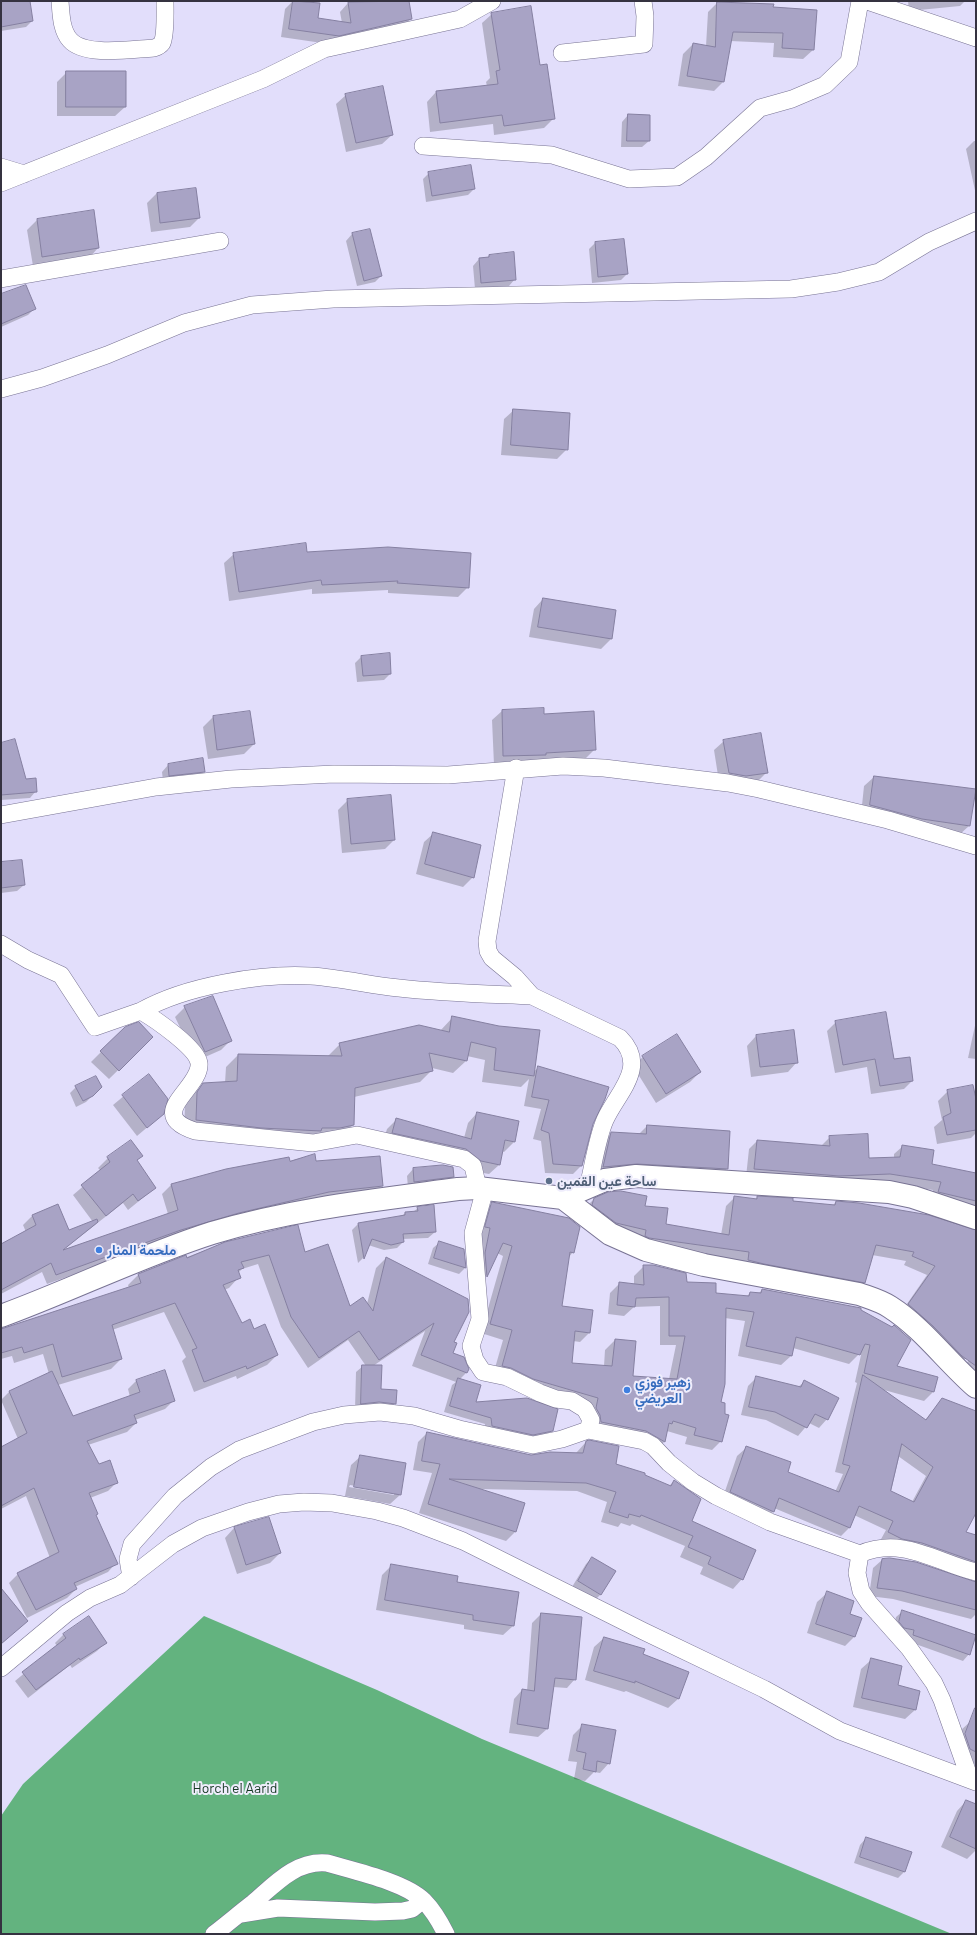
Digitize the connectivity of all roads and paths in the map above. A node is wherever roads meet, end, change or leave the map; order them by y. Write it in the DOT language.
graph roads {
  1 [pos="60,1"];
  2 [pos="165,1"];
  3 [pos="492,1"];
  4 [pos="643,1"];
  5 [pos="860,1"];
  6 [pos="867,1"];
  7 [pos="976,38"];
  8 [pos="562,53"];
  9 [pos="423,146"];
  10 [pos="1,167"];
  11 [pos="24,174"];
  12 [pos="1,183"];
  13 [pos="976,221"];
  14 [pos="220,241"];
  15 [pos="1,279"];
  16 [pos="1,389"];
  17 [pos="516,768"];
  18 [pos="1,815"];
  19 [pos="976,846"];
  20 [pos="1,944"];
  21 [pos="532,996"];
  22 [pos="141,1011"];
  23 [pos="588,1187"];
  24 [pos="482,1189"];
  25 [pos="563,1198"];
  26 [pos="976,1218"];
  27 [pos="1,1316"];
  28 [pos="976,1387"];
  29 [pos="588,1430"];
  30 [pos="860,1554"];
  31 [pos="976,1572"];
  32 [pos="131,1577"];
  33 [pos="1,1668"];
  34 [pos="973,1780"];
  35 [pos="424,1900"];
  36 [pos="239,1914"];
  37 [pos="214,1934"];
  38 [pos="446,1934"];
  1 -- 2 [label="street"];
  3 -- 11 [label="street"];
  4 -- 8 [label="street"];
  5 -- 9 [label="street"];
  6 -- 7 [label="street"];
  10 -- 11 [label="street"];
  11 -- 12 [label="street"];
  13 -- 16 [label="street"];
  14 -- 15 [label="street"];
  17 -- 18 [label="street"];
  17 -- 19 [label="street"];
  17 -- 21 [label="street"];
  20 -- 22 [label="street"];
  21 -- 22 [label="street"];
  21 -- 23 [label="street"];
  22 -- 24 [label="street"];
  23 -- 25 [label="street"];
  23 -- 26 [label="street"];
  24 -- 25 [label="street"];
  24 -- 27 [label="street"];
  24 -- 29 [label="street"];
  25 -- 28 [label="street"];
  29 -- 30 [label="street"];
  29 -- 32 [label="street"];
  30 -- 31 [label="street"];
  30 -- 34 [label="street"];
  32 -- 33 [label="street"];
  32 -- 34 [label="street"];
  35 -- 36 [label="street"];
  35 -- 36 [label="street"];
  35 -- 38 [label="street"];
  36 -- 37 [label="street"];
}
